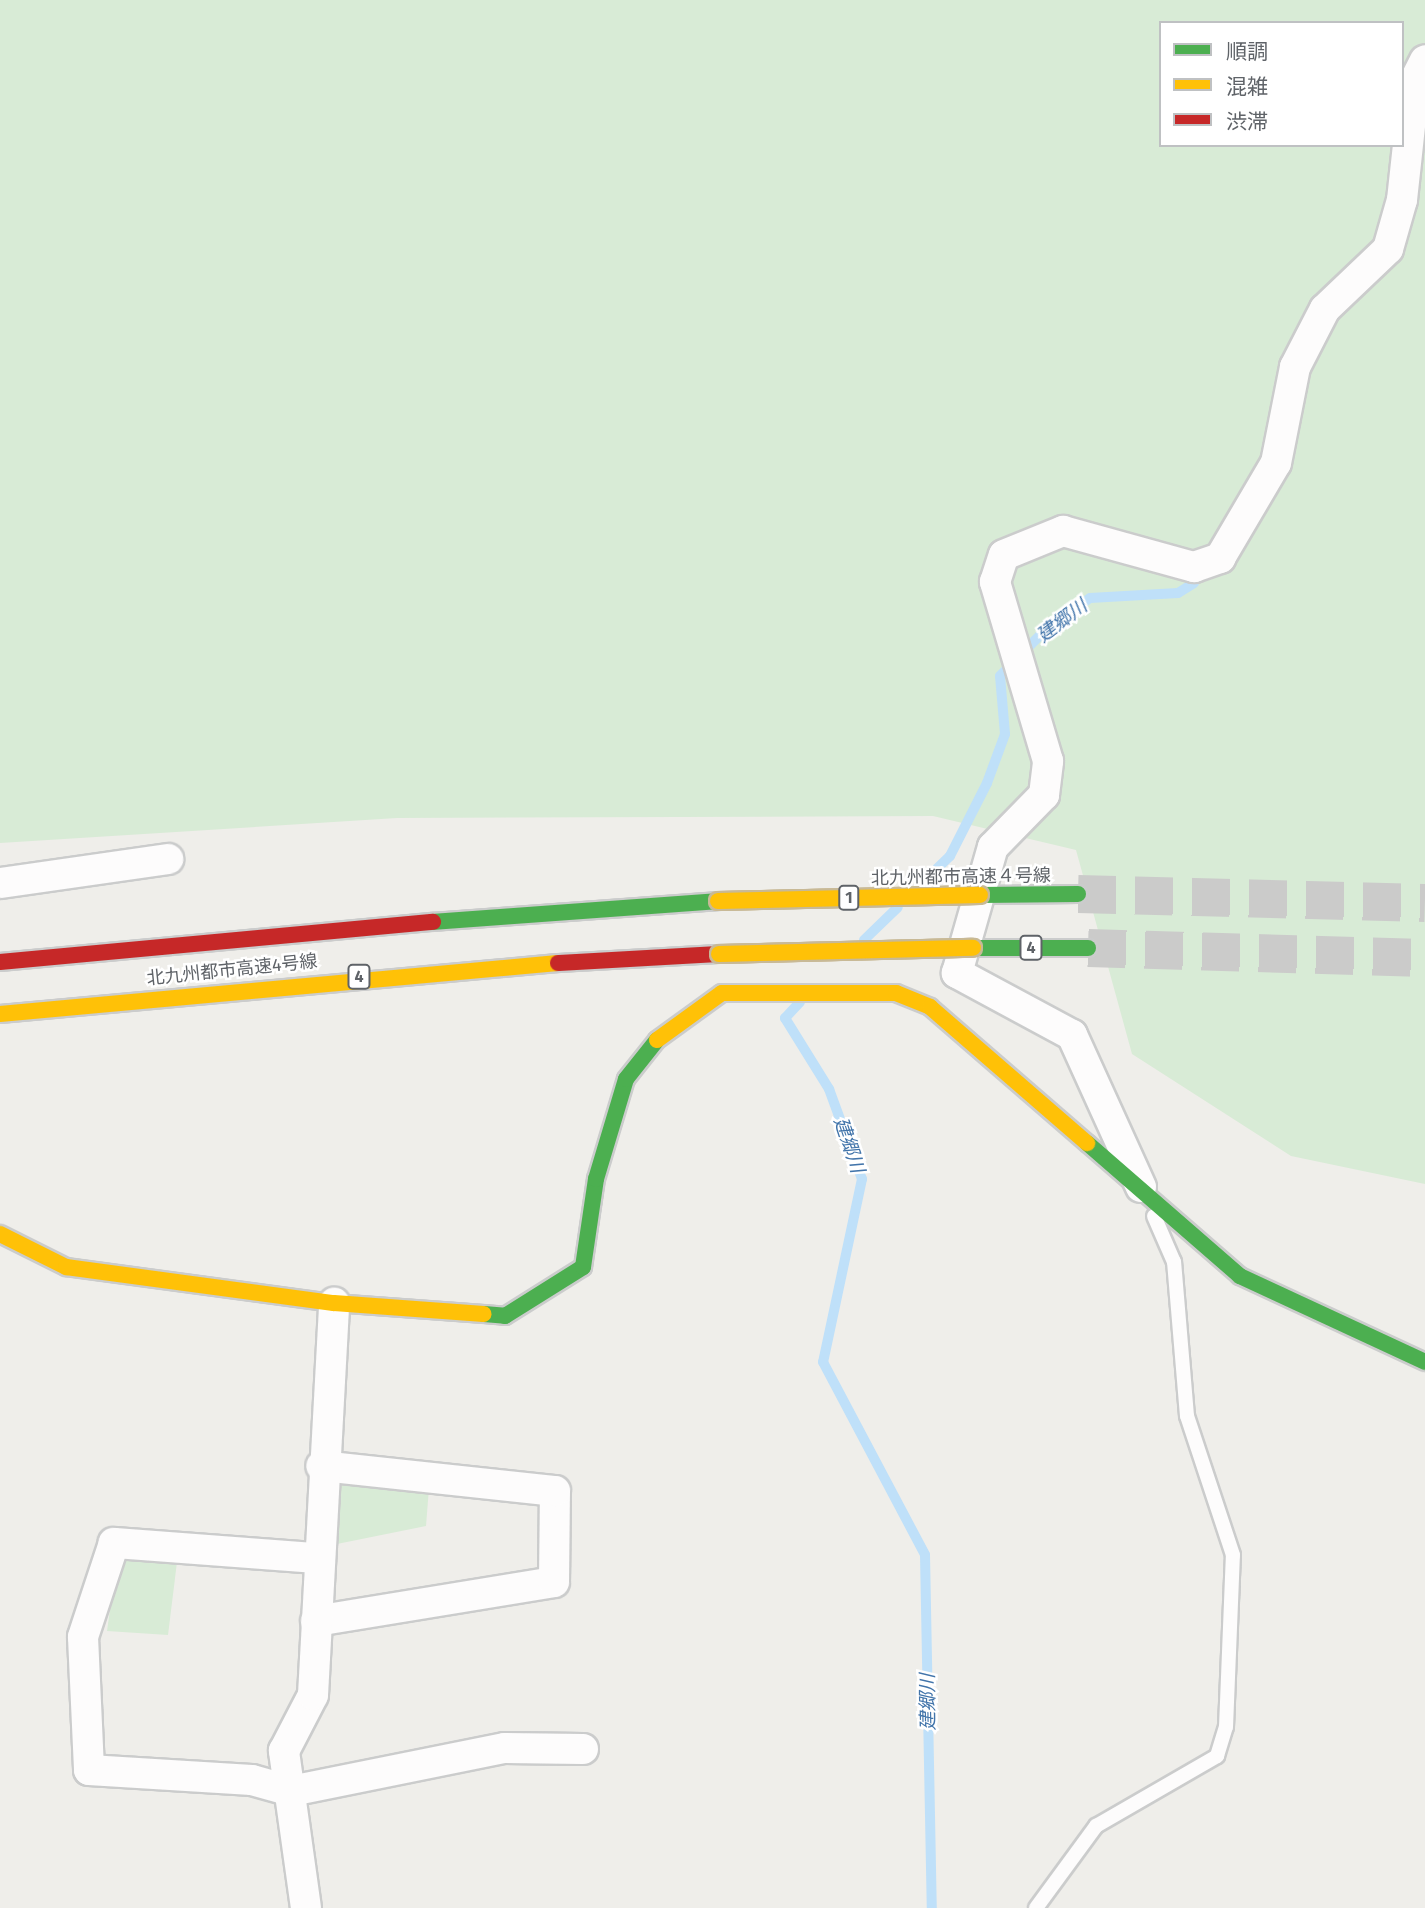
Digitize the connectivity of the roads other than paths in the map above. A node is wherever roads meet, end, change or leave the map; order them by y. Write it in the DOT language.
graph roads {
  1 [pos="1425,60"];
  2 [pos="168,859"];
  3 [pos="0,883"];
  4 [pos="1079,894"];
  5 [pos="718,901"];
  6 [pos="1088,948"];
  7 [pos="965,961"];
  8 [pos="0,962"];
  9 [pos="930,1007"];
  10 [pos="0,1014"];
  11 [pos="1142,1189"];
  12 [pos="0,1234"];
  13 [pos="334,1303"];
  14 [pos="1425,1362"];
  15 [pos="321,1466"];
  16 [pos="315,1558"];
  17 [pos="316,1621"];
  18 [pos="583,1749"];
  19 [pos="290,1791"];
  20 [pos="306,1908"];
  21 [pos="1036,1908"];
  1 -- 7 [label="street"];
  2 -- 3 [label="street"];
  4 -- 5 [label="main road, 北九州都市高速４号線 / 1, bridge"];
  5 -- 8 [label="main road, 北九州都市高速4号線"];
  6 -- 7 [label="main road, 4"];
  7 -- 9 [label="street"];
  7 -- 10 [label="main road, 北九州都市高速4号線 / 4, bridge"];
  7 -- 11 [label="street"];
  9 -- 11 [label="main road"];
  9 -- 13 [label="main road"];
  11 -- 14 [label="main road"];
  11 -- 21 [label="lane"];
  12 -- 13 [label="main road"];
  13 -- 15 [label="street"];
  15 -- 16 [label="street"];
  15 -- 17 [label="street"];
  16 -- 17 [label="street"];
  16 -- 19 [label="street"];
  17 -- 19 [label="street"];
  18 -- 19 [label="street"];
  19 -- 20 [label="street"];
}
